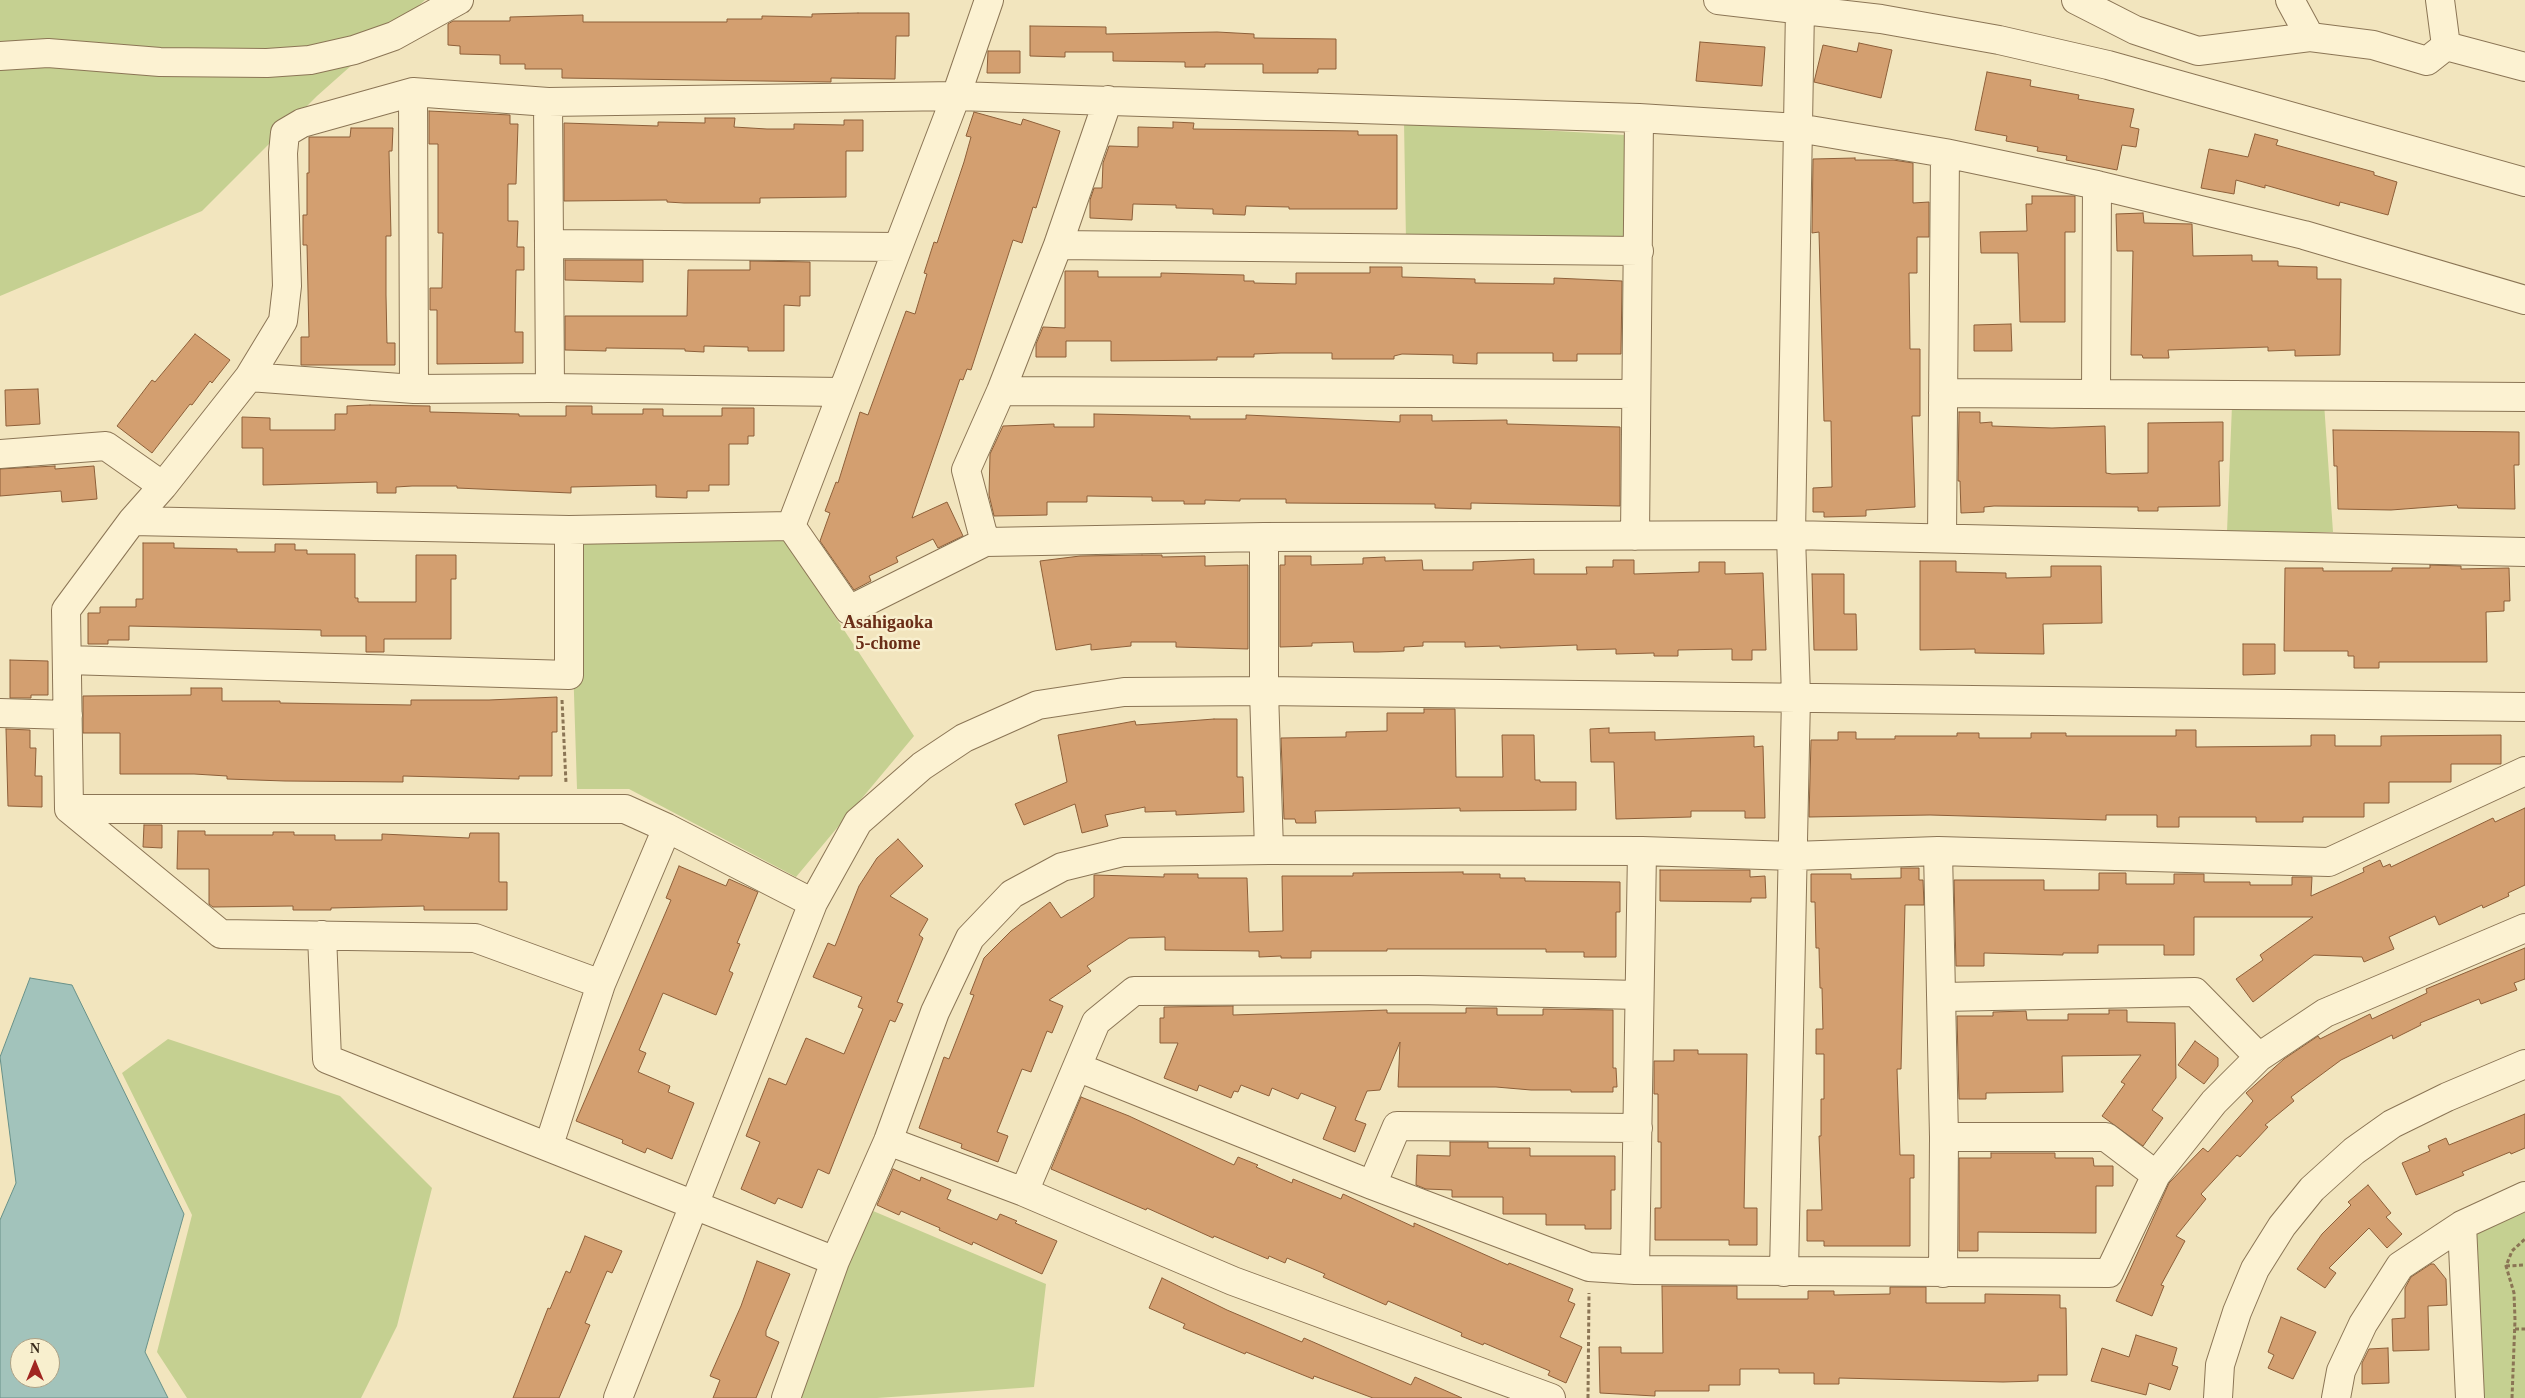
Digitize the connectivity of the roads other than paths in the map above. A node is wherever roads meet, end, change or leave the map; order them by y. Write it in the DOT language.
graph roads {
  1 [pos="459,0"];
  2 [pos="989,0"];
  3 [pos="1718,0"];
  4 [pos="2076,0"];
  5 [pos="2290,0"];
  6 [pos="2440,0"];
  7 [pos="1800,8"];
  8 [pos="2310,37"];
  9 [pos="2446,46"];
  10 [pos="0,56"];
  11 [pos="2525,67"];
  12 [pos="413,92"];
  13 [pos="956,96"];
  14 [pos="1108,100"];
  15 [pos="548,102"];
  16 [pos="1638,118"];
  17 [pos="1798,128"];
  18 [pos="1945,153"];
  19 [pos="2525,182"];
  20 [pos="2096,185"];
  21 [pos="550,244"];
  22 [pos="1058,245"];
  23 [pos="897,247"];
  24 [pos="1639,251"];
  25 [pos="2525,300"];
  26 [pos="249,377"];
  27 [pos="550,388"];
  28 [pos="414,389"];
  29 [pos="1001,391"];
  30 [pos="841,392"];
  31 [pos="1943,393"];
  32 [pos="1635,394"];
  33 [pos="2096,394"];
  34 [pos="2525,398"];
  35 [pos="0,454"];
  36 [pos="163,486"];
  37 [pos="132,521"];
  38 [pos="791,526"];
  39 [pos="569,530"];
  40 [pos="1791,535"];
  41 [pos="1635,536"];
  42 [pos="1264,537"];
  43 [pos="1942,538"];
  44 [pos="985,542"];
  45 [pos="2525,552"];
  46 [pos="67,660"];
  47 [pos="1264,691"];
  48 [pos="1796,697"];
  49 [pos="2525,707"];
  50 [pos="0,713"];
  51 [pos="68,715"];
  52 [pos="2525,771"];
  53 [pos="69,809"];
  54 [pos="667,828"];
  55 [pos="1269,850"];
  56 [pos="1642,851"];
  57 [pos="1938,851"];
  58 [pos="1793,856"];
  59 [pos="813,903"];
  60 [pos="2525,928"];
  61 [pos="322,935"];
  62 [pos="601,984"];
  63 [pos="1638,995"];
  64 [pos="1942,997"];
  65 [pos="2259,1057"];
  66 [pos="2525,1064"];
  67 [pos="1077,1067"];
  68 [pos="1638,1128"];
  69 [pos="1944,1137"];
  70 [pos="888,1140"];
  71 [pos="549,1145"];
  72 [pos="2156,1176"];
  73 [pos="1372,1186"];
  74 [pos="1024,1192"];
  75 [pos="2525,1196"];
  76 [pos="695,1205"];
  77 [pos="2462,1225"];
  78 [pos="835,1260"];
  79 [pos="1635,1270"];
  80 [pos="1784,1272"];
  81 [pos="1943,1273"];
  82 [pos="618,1398"];
  83 [pos="786,1398"];
  84 [pos="1551,1398"];
  85 [pos="2218,1398"];
  86 [pos="2336,1398"];
  87 [pos="2470,1398"];
  1 -- 10 [label="street"];
  2 -- 13 [label="street"];
  3 -- 7 [label="street"];
  4 -- 8 [label="street"];
  5 -- 8 [label="street"];
  6 -- 9 [label="street"];
  7 -- 17 [label="street"];
  7 -- 19 [label="street"];
  8 -- 9 [label="street"];
  9 -- 11 [label="street"];
  12 -- 15 [label="street"];
  12 -- 26 [label="street"];
  12 -- 28 [label="street"];
  13 -- 14 [label="street"];
  13 -- 15 [label="street"];
  13 -- 23 [label="street"];
  14 -- 16 [label="street"];
  14 -- 22 [label="street"];
  15 -- 21 [label="street"];
  16 -- 17 [label="street"];
  16 -- 24 [label="street"];
  17 -- 18 [label="street"];
  17 -- 40 [label="street"];
  18 -- 20 [label="street"];
  18 -- 31 [label="street"];
  20 -- 25 [label="street"];
  20 -- 33 [label="street"];
  21 -- 23 [label="street"];
  21 -- 27 [label="street"];
  22 -- 24 [label="street"];
  22 -- 29 [label="street"];
  23 -- 30 [label="street"];
  24 -- 32 [label="street"];
  26 -- 28 [label="street"];
  26 -- 36 [label="street"];
  27 -- 28 [label="street"];
  27 -- 30 [label="street"];
  29 -- 32 [label="street"];
  29 -- 44 [label="street"];
  30 -- 38 [label="street"];
  31 -- 33 [label="street"];
  31 -- 43 [label="street"];
  32 -- 41 [label="street"];
  33 -- 34 [label="street"];
  35 -- 36 [label="street"];
  36 -- 37 [label="street"];
  37 -- 39 [label="street"];
  37 -- 46 [label="street"];
  38 -- 39 [label="street"];
  38 -- 44 [label="street"];
  39 -- 46 [label="street"];
  40 -- 41 [label="street"];
  40 -- 43 [label="street"];
  40 -- 48 [label="street"];
  41 -- 42 [label="street"];
  42 -- 44 [label="street"];
  42 -- 47 [label="street"];
  43 -- 45 [label="street"];
  46 -- 51 [label="street"];
  47 -- 48 [label="street"];
  47 -- 55 [label="street"];
  47 -- 59 [label="street"];
  48 -- 49 [label="street"];
  48 -- 58 [label="street"];
  50 -- 51 [label="street"];
  51 -- 53 [label="street"];
  52 -- 57 [label="street"];
  53 -- 54 [label="street"];
  53 -- 61 [label="street"];
  54 -- 59 [label="street"];
  54 -- 62 [label="street"];
  55 -- 56 [label="street"];
  55 -- 70 [label="street"];
  56 -- 58 [label="street"];
  56 -- 63 [label="street"];
  57 -- 58 [label="street"];
  57 -- 64 [label="street"];
  58 -- 80 [label="street"];
  59 -- 76 [label="street"];
  60 -- 65 [label="street"];
  61 -- 62 [label="street"];
  61 -- 71 [label="street"];
  62 -- 71 [label="street"];
  63 -- 67 [label="street"];
  63 -- 68 [label="street"];
  64 -- 65 [label="street"];
  64 -- 69 [label="street"];
  65 -- 72 [label="street"];
  66 -- 85 [label="street"];
  67 -- 73 [label="street"];
  67 -- 74 [label="street"];
  68 -- 73 [label="street"];
  68 -- 79 [label="street"];
  69 -- 72 [label="street"];
  69 -- 81 [label="street"];
  70 -- 74 [label="street"];
  70 -- 78 [label="street"];
  71 -- 76 [label="street"];
  72 -- 81 [label="street"];
  73 -- 79 [label="street"];
  74 -- 84 [label="street"];
  75 -- 77 [label="street"];
  76 -- 78 [label="street"];
  76 -- 82 [label="street"];
  77 -- 86 [label="street"];
  77 -- 87 [label="street"];
  78 -- 83 [label="street"];
  79 -- 80 [label="street"];
  80 -- 81 [label="street"];
}
